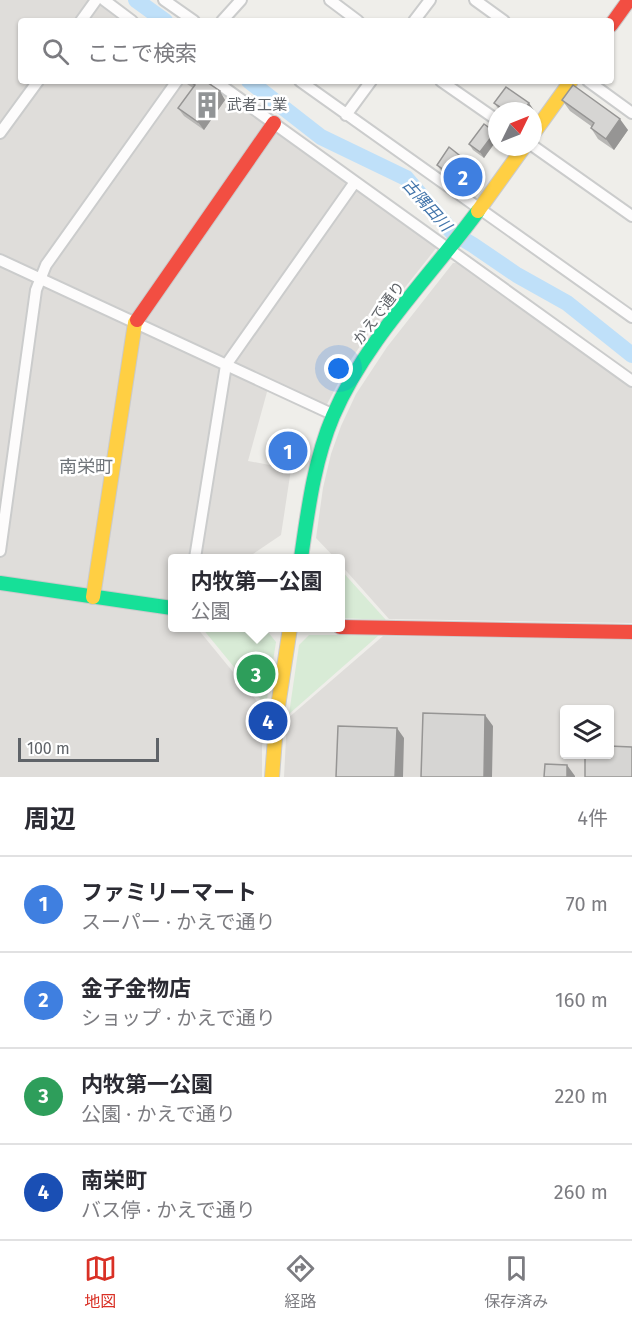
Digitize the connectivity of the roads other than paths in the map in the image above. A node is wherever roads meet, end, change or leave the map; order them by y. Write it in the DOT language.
graph roads {
  1 [pos="96,0"];
  2 [pos="104,0"];
  3 [pos="164,0"];
  4 [pos="241,0"];
  5 [pos="330,0"];
  6 [pos="430,0"];
  7 [pos="474,0"];
  8 [pos="629,0"];
  9 [pos="83,18"];
  10 [pos="128,18"];
  11 [pos="190,18"];
  12 [pos="225,18"];
  13 [pos="354,18"];
  14 [pos="416,18"];
  15 [pos="500,18"];
  16 [pos="614,21"];
  17 [pos="36,84"];
  18 [pos="175,84"];
  19 [pos="218,84"];
  20 [pos="304,84"];
  21 [pos="369,84"];
  22 [pos="445,84"];
  23 [pos="569,84"];
  24 [pos="592,84"];
  25 [pos="632,112"];
  26 [pos="488,114"];
  27 [pos="346,115"];
  28 [pos="542,122"];
  29 [pos="273,123"];
  30 [pos="0,134"];
  31 [pos="542,152"];
  32 [pos="518,156"];
  33 [pos="355,182"];
  34 [pos="478,211"];
  35 [pos="632,216"];
  36 [pos="451,247"];
  37 [pos="0,260"];
  38 [pos="40,278"];
  39 [pos="632,317"];
  40 [pos="135,323"];
  41 [pos="226,365"];
  42 [pos="632,381"];
  43 [pos="334,415"];
  44 [pos="0,551"];
  45 [pos="196,554"];
  46 [pos="302,554"];
  47 [pos="0,583"];
  48 [pos="93,597"];
  49 [pos="168,607"];
  50 [pos="345,627"];
  51 [pos="289,632"];
  52 [pos="632,632"];
  53 [pos="272,777"];
  1 -- 9 [label="street"];
  2 -- 10 [label="street"];
  3 -- 11 [label="street"];
  4 -- 12 [label="street"];
  5 -- 13 [label="street"];
  6 -- 14 [label="street"];
  7 -- 15 [label="street"];
  8 -- 16 [label="street"];
  17 -- 30 [label="street"];
  18 -- 38 [label="street"];
  19 -- 29 [label="street"];
  20 -- 27 [label="street"];
  21 -- 27 [label="street"];
  22 -- 26 [label="street"];
  23 -- 28 [label="street"];
  24 -- 25 [label="street"];
  27 -- 34 [label="street"];
  29 -- 33 [label="street"];
  29 -- 40 [label="street"];
  31 -- 35 [label="street"];
  32 -- 34 [label="street, かえで通り"];
  33 -- 36 [label="street"];
  33 -- 41 [label="street"];
  34 -- 36 [label="street, かえで通り"];
  34 -- 39 [label="street"];
  36 -- 42 [label="street"];
  36 -- 43 [label="street, かえで通り"];
  37 -- 38 [label="street"];
  38 -- 40 [label="street"];
  38 -- 44 [label="street"];
  40 -- 41 [label="street"];
  40 -- 48 [label="street"];
  41 -- 43 [label="street"];
  41 -- 45 [label="street"];
  43 -- 46 [label="street, かえで通り"];
  47 -- 48 [label="street"];
  48 -- 49 [label="street"];
  50 -- 52 [label="street"];
  51 -- 53 [label="street"];
}
